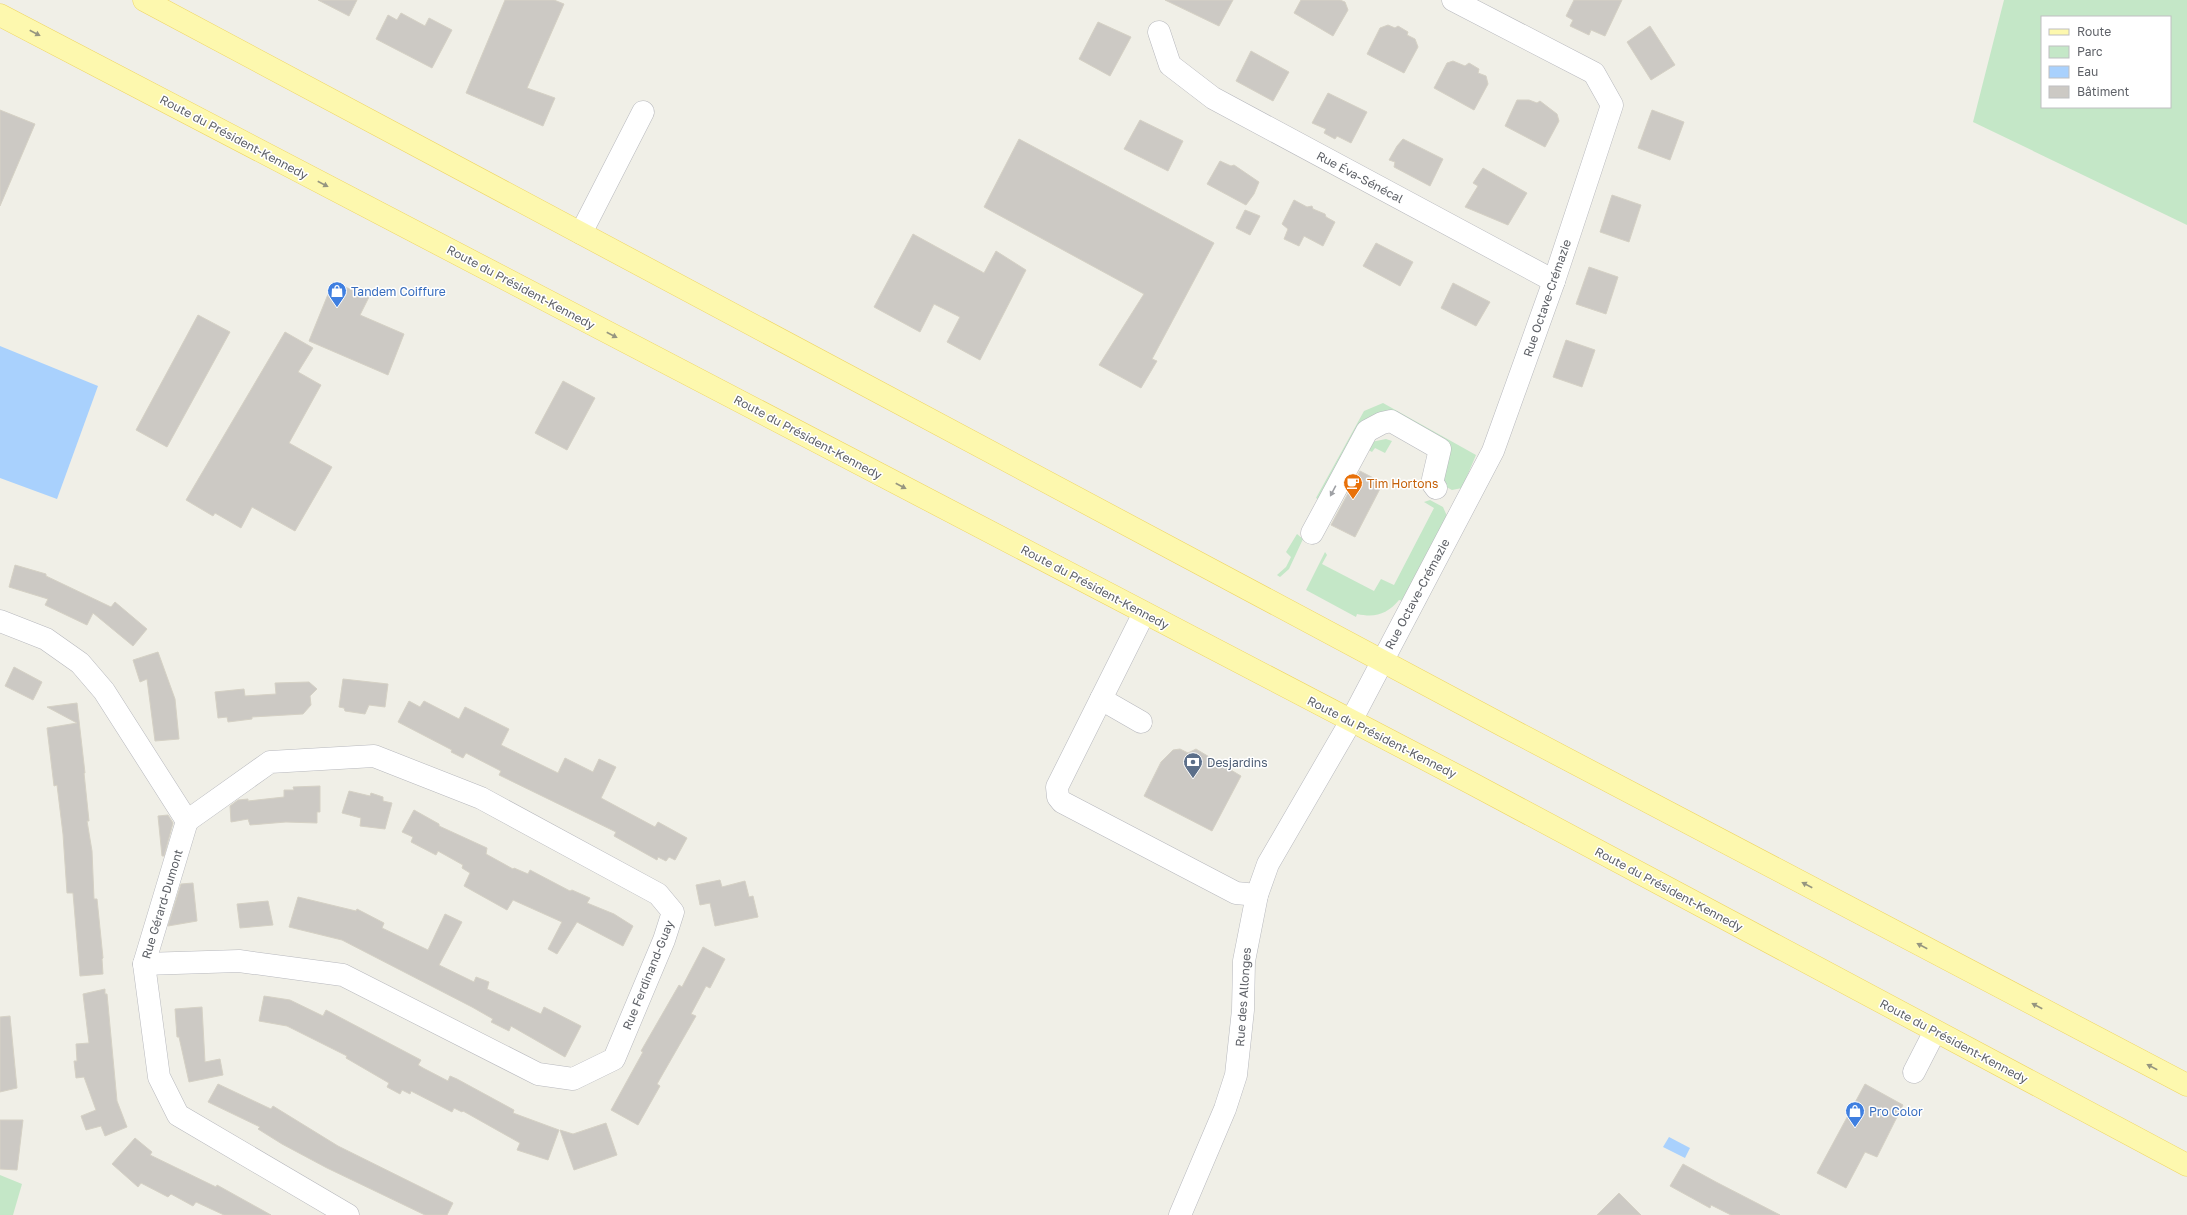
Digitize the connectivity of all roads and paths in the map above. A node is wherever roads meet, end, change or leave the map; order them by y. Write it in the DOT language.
graph roads {
  1 [pos="144,0"];
  2 [pos="1454,0"];
  3 [pos="0,15"];
  4 [pos="1158,32"];
  5 [pos="643,112"];
  6 [pos="581,233"];
  7 [pos="1554,281"];
  8 [pos="1429,484"];
  9 [pos="1312,533"];
  10 [pos="1144,613"];
  11 [pos="0,621"];
  12 [pos="1382,661"];
  13 [pos="1101,699"];
  14 [pos="1350,721"];
  15 [pos="1141,722"];
  16 [pos="187,821"];
  17 [pos="1257,895"];
  18 [pos="144,964"];
  19 [pos="1935,1031"];
  20 [pos="1914,1072"];
  21 [pos="2187,1085"];
  22 [pos="2187,1165"];
  23 [pos="348,1215"];
  24 [pos="1180,1215"];
  1 -- 6 [label="main road"];
  2 -- 7 [label="street, Rue Octave-Crémazie"];
  3 -- 10 [label="main road, Route du Président-Kennedy, one-way"];
  4 -- 7 [label="street, Rue Éva-Sénécal"];
  5 -- 6 [label="street"];
  6 -- 12 [label="main road"];
  7 -- 12 [label="street, Rue Octave-Crémazie"];
  8 -- 9 [label="street, one-way"];
  10 -- 13 [label="street"];
  10 -- 14 [label="main road, Route du Président-Kennedy"];
  11 -- 16 [label="street"];
  12 -- 14 [label="street, Rue Octave-Crémazie"];
  21 -- 12 [label="main road, one-way"];
  13 -- 15 [label="street"];
  13 -- 17 [label="street"];
  14 -- 17 [label="street, Rue des Allonges"];
  14 -- 19 [label="main road, Route du Président-Kennedy"];
  16 -- 18 [label="street, Rue Gérard-Dumont"];
  16 -- 18 [label="street, Rue Ferdinand-Guay"];
  17 -- 24 [label="street, Rue des Allonges"];
  18 -- 23 [label="street, Rue Gérard-Dumont"];
  19 -- 20 [label="street"];
  19 -- 22 [label="main road, Route du Président-Kennedy"];
}
